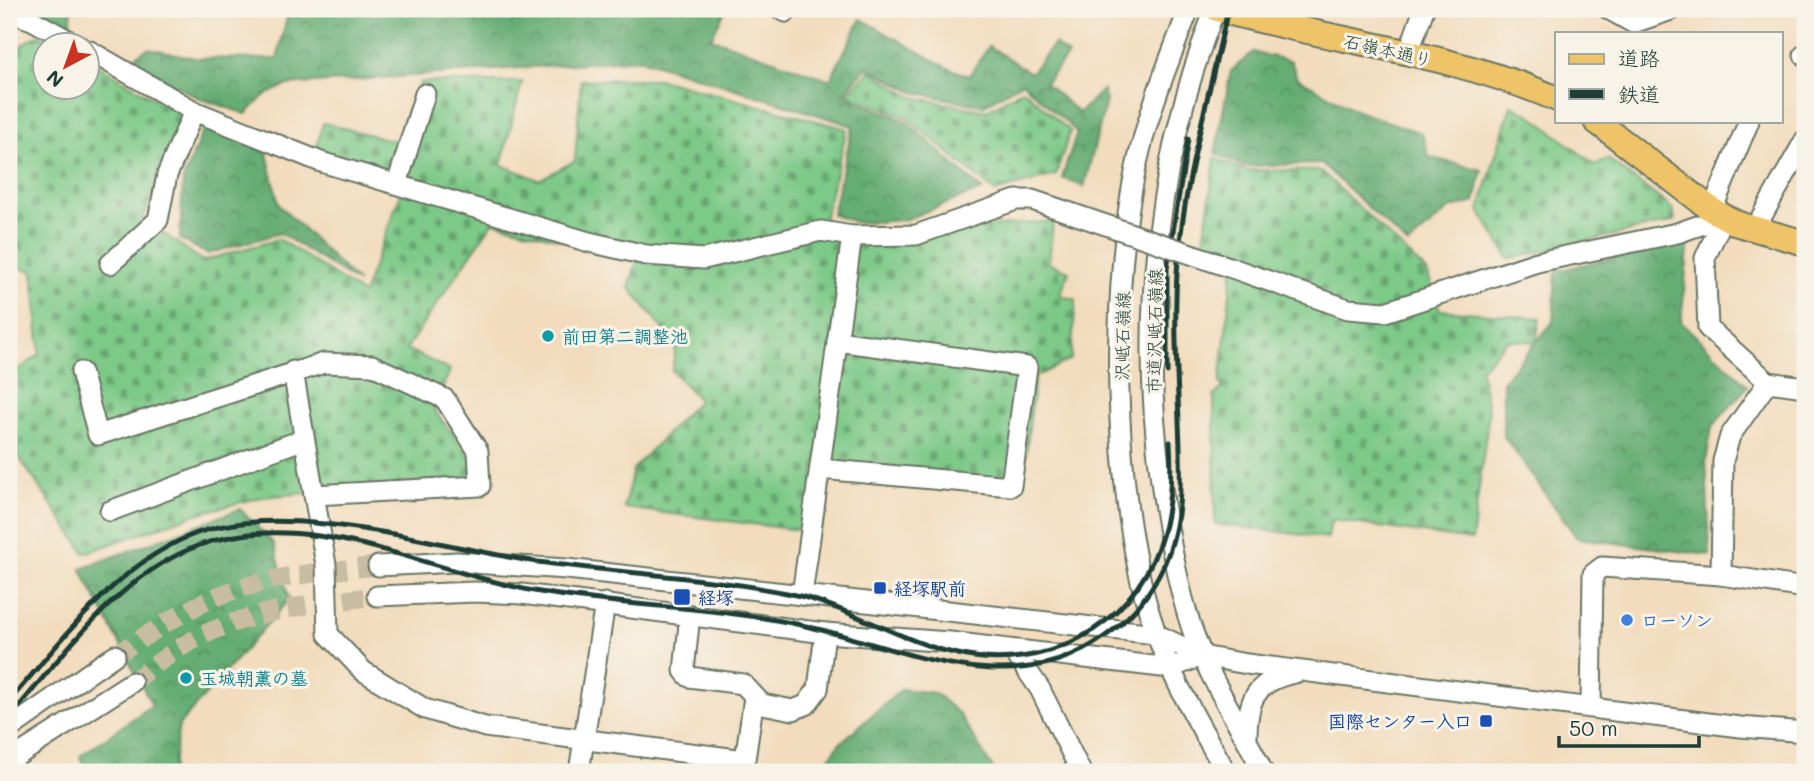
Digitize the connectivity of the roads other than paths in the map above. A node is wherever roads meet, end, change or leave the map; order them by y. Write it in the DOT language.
graph roads {
  1 [pos="1189,9"];
  2 [pos="1216,9"];
  3 [pos="1424,9"];
  4 [pos="1608,9"];
  5 [pos="1674,9"];
  6 [pos="9,12"];
  7 [pos="54,32"];
  8 [pos="1408,54"];
  9 [pos="102,58"];
  10 [pos="425,94"];
  11 [pos="1555,98"];
  12 [pos="194,111"];
  13 [pos="1597,122"];
  14 [pos="1749,122"];
  15 [pos="1805,140"];
  16 [pos="397,184"];
  17 [pos="1718,214"];
  18 [pos="1754,230"];
  19 [pos="852,236"];
  20 [pos="1805,243"];
  21 [pos="110,264"];
  22 [pos="837,341"];
  23 [pos="293,371"];
  24 [pos="81,372"];
  25 [pos="1768,382"];
  26 [pos="1805,387"];
  27 [pos="304,439"];
  28 [pos="820,469"];
  29 [pos="314,495"];
  30 [pos="110,511"];
  31 [pos="378,566"];
  32 [pos="1721,575"];
  33 [pos="1805,588"];
  34 [pos="802,595"];
  35 [pos="377,596"];
  36 [pos="605,603"];
  37 [pos="690,615"];
  38 [pos="825,633"];
  39 [pos="1156,634"];
  40 [pos="1013,650"];
  41 [pos="115,655"];
  42 [pos="1202,656"];
  43 [pos="1170,668"];
  44 [pos="1300,672"];
  45 [pos="132,682"];
  46 [pos="754,697"];
  47 [pos="1591,707"];
  48 [pos="9,729"];
  49 [pos="1805,732"];
  50 [pos="584,738"];
  51 [pos="1247,739"];
  52 [pos="9,761"];
  53 [pos="579,772"];
  54 [pos="1082,772"];
  55 [pos="1226,772"];
  56 [pos="1263,772"];
  1 -- 39 [label="street, 沢岻石嶺線"];
  2 -- 8 [label="main road, 石嶺本通り"];
  2 -- 42 [label="street, 市道沢岻石嶺線"];
  3 -- 8 [label="street"];
  4 -- 5 [label="street"];
  6 -- 7 [label="street"];
  8 -- 11 [label="main road, 石嶺本通り"];
  9 -- 12 [label="street"];
  10 -- 16 [label="street"];
  12 -- 16 [label="street"];
  12 -- 21 [label="street"];
  13 -- 17 [label="main road"];
  14 -- 17 [label="street"];
  15 -- 18 [label="street"];
  16 -- 19 [label="street"];
  17 -- 18 [label="main road"];
  17 -- 19 [label="street, bridge"];
  17 -- 25 [label="street"];
  18 -- 20 [label="main road"];
  19 -- 22 [label="street"];
  22 -- 28 [label="street"];
  22 -- 28 [label="street"];
  23 -- 24 [label="street"];
  23 -- 27 [label="street"];
  23 -- 29 [label="street"];
  25 -- 26 [label="street"];
  25 -- 32 [label="street"];
  27 -- 29 [label="street"];
  27 -- 30 [label="street"];
  28 -- 34 [label="street"];
  29 -- 50 [label="street"];
  31 -- 34 [label="street"];
  32 -- 33 [label="street"];
  32 -- 47 [label="street"];
  34 -- 39 [label="street"];
  35 -- 36 [label="street"];
  36 -- 37 [label="street"];
  36 -- 50 [label="street"];
  37 -- 38 [label="street"];
  37 -- 46 [label="street"];
  38 -- 40 [label="street"];
  38 -- 46 [label="street"];
  39 -- 42 [label="street"];
  39 -- 43 [label="street, 沢岻石嶺線"];
  40 -- 43 [label="street"];
  40 -- 54 [label="street"];
  41 -- 48 [label="street"];
  42 -- 43 [label="street"];
  42 -- 44 [label="street"];
  42 -- 51 [label="street, 市道沢岻石嶺線"];
  43 -- 55 [label="street, 沢岻石嶺線"];
  44 -- 47 [label="street"];
  44 -- 51 [label="street"];
  45 -- 52 [label="street"];
  46 -- 50 [label="street"];
  47 -- 49 [label="street"];
  50 -- 53 [label="street"];
  51 -- 56 [label="street, 市道沢岻石嶺線"];
}
